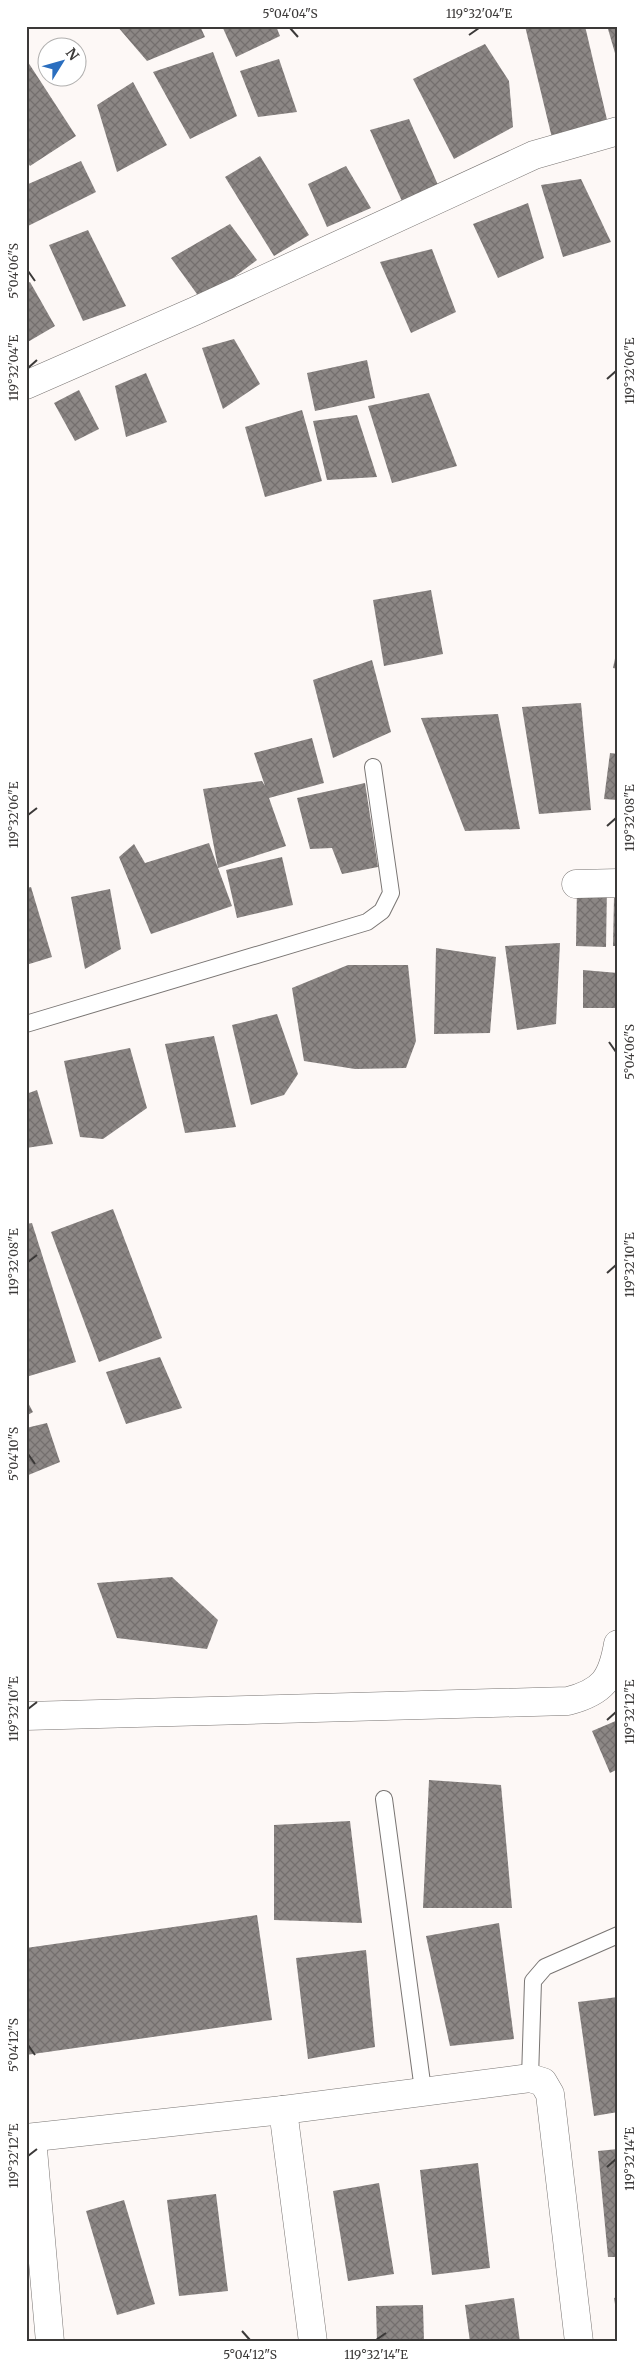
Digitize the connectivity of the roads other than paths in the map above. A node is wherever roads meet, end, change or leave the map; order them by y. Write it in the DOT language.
graph roads {
  1 [pos="618,131"];
  2 [pos="26,385"];
  3 [pos="373,767"];
  4 [pos="618,883"];
  5 [pos="576,884"];
  6 [pos="26,1024"];
  7 [pos="618,1644"];
  8 [pos="26,1716"];
  9 [pos="384,1799"];
  10 [pos="618,1935"];
  11 [pos="530,2078"];
  12 [pos="422,2090"];
  13 [pos="283,2110"];
  14 [pos="29,2138"];
  15 [pos="50,2342"];
  16 [pos="313,2342"];
  17 [pos="579,2342"];
  1 -- 2 [label="street"];
  3 -- 6 [label="lane"];
  4 -- 5 [label="street"];
  7 -- 8 [label="street"];
  9 -- 12 [label="lane"];
  10 -- 11 [label="lane"];
  11 -- 12 [label="street"];
  11 -- 17 [label="street"];
  12 -- 13 [label="street"];
  13 -- 14 [label="street"];
  13 -- 16 [label="street"];
  14 -- 15 [label="street"];
}
